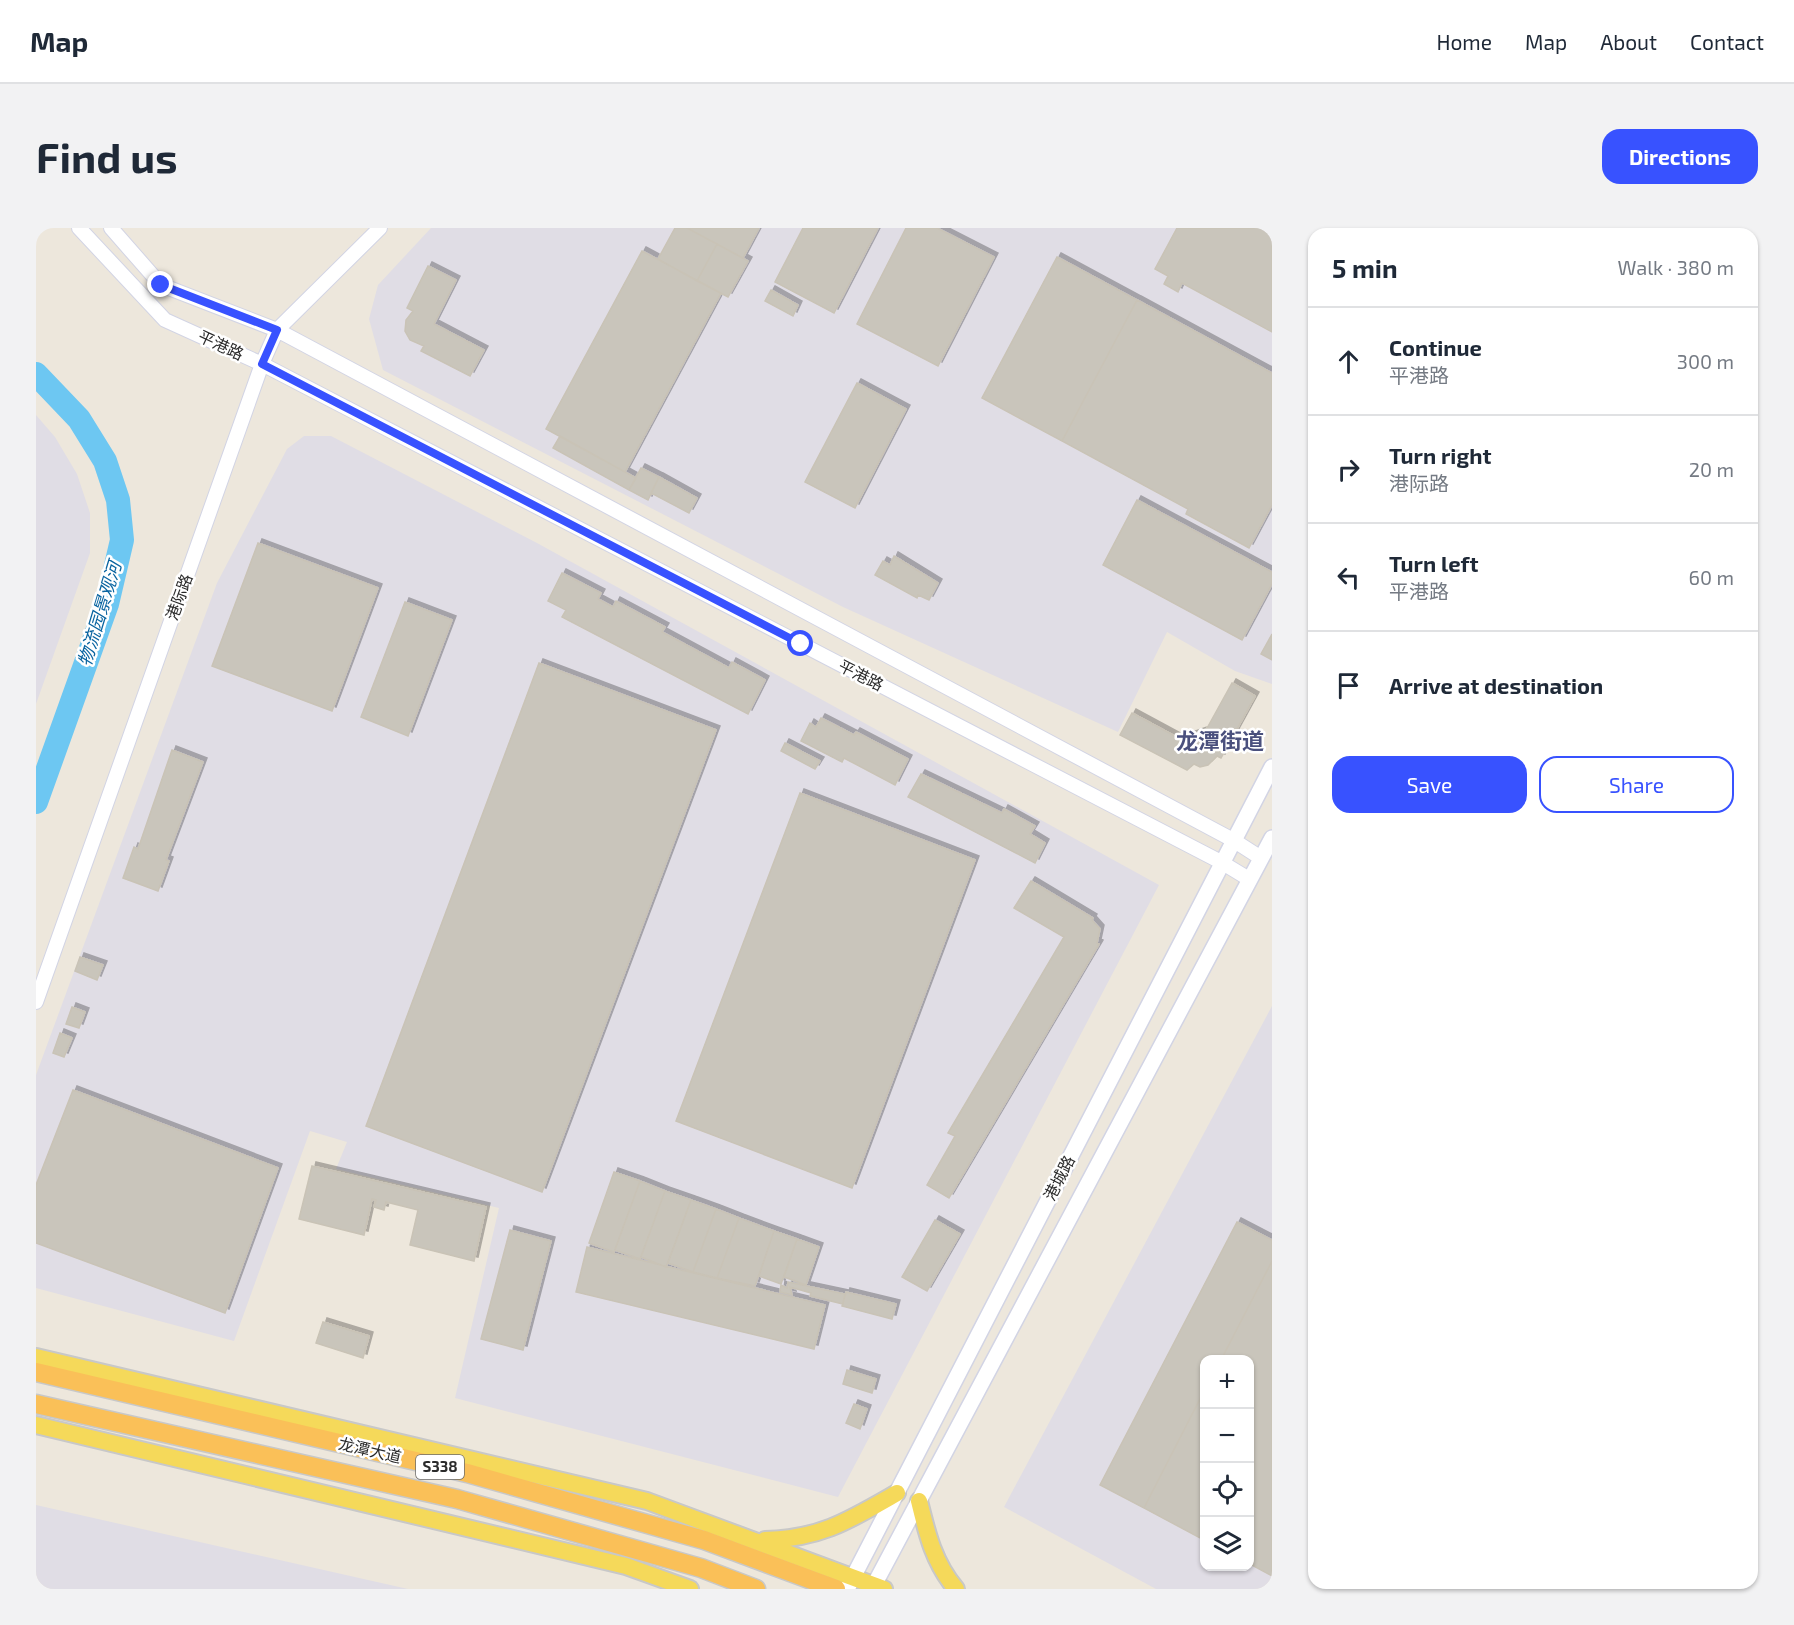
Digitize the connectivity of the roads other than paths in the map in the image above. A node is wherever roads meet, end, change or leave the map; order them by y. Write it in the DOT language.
graph roads {
  1 [pos="79,228"];
  2 [pos="111,228"];
  3 [pos="380,228"];
  4 [pos="277,330"];
  5 [pos="262,364"];
  6 [pos="1272,767"];
  7 [pos="1272,838"];
  8 [pos="1233,840"];
  9 [pos="1261,858"];
  10 [pos="1221,862"];
  11 [pos="1250,879"];
  12 [pos="36,1002"];
  13 [pos="36,1357"];
  14 [pos="36,1372"];
  15 [pos="36,1404"];
  16 [pos="36,1425"];
  17 [pos="897,1493"];
  18 [pos="919,1501"];
  19 [pos="754,1541"];
  20 [pos="850,1583"];
  21 [pos="877,1588"];
  22 [pos="690,1589"];
  23 [pos="756,1589"];
  24 [pos="836,1589"];
  25 [pos="956,1589"];
  1 -- 5 [label="street, 平港路"];
  2 -- 4 [label="street, 平港路"];
  3 -- 4 [label="street, 港际路"];
  4 -- 5 [label="street, 港际路"];
  4 -- 8 [label="street, 平港路"];
  5 -- 10 [label="street, 平港路"];
  5 -- 12 [label="street, 港际路"];
  6 -- 8 [label="main road, 港城路"];
  7 -- 9 [label="main road"];
  8 -- 9 [label="street, 平港路"];
  8 -- 10 [label="main road, 港城路"];
  9 -- 11 [label="main road"];
  10 -- 11 [label="street, 平港路"];
  10 -- 17 [label="main road, 港城路"];
  11 -- 18 [label="main road"];
  13 -- 19 [label="main road"];
  14 -- 24 [label="highway, 龙潭大道 / S338"];
  15 -- 23 [label="highway, 龙潭大道 / S338"];
  16 -- 22 [label="main road"];
  17 -- 19 [label="main road"];
  17 -- 20 [label="main road, 港城路"];
  18 -- 21 [label="main road"];
  18 -- 25 [label="main road"];
  19 -- 20 [label="main road"];
  20 -- 21 [label="main road"];
}
